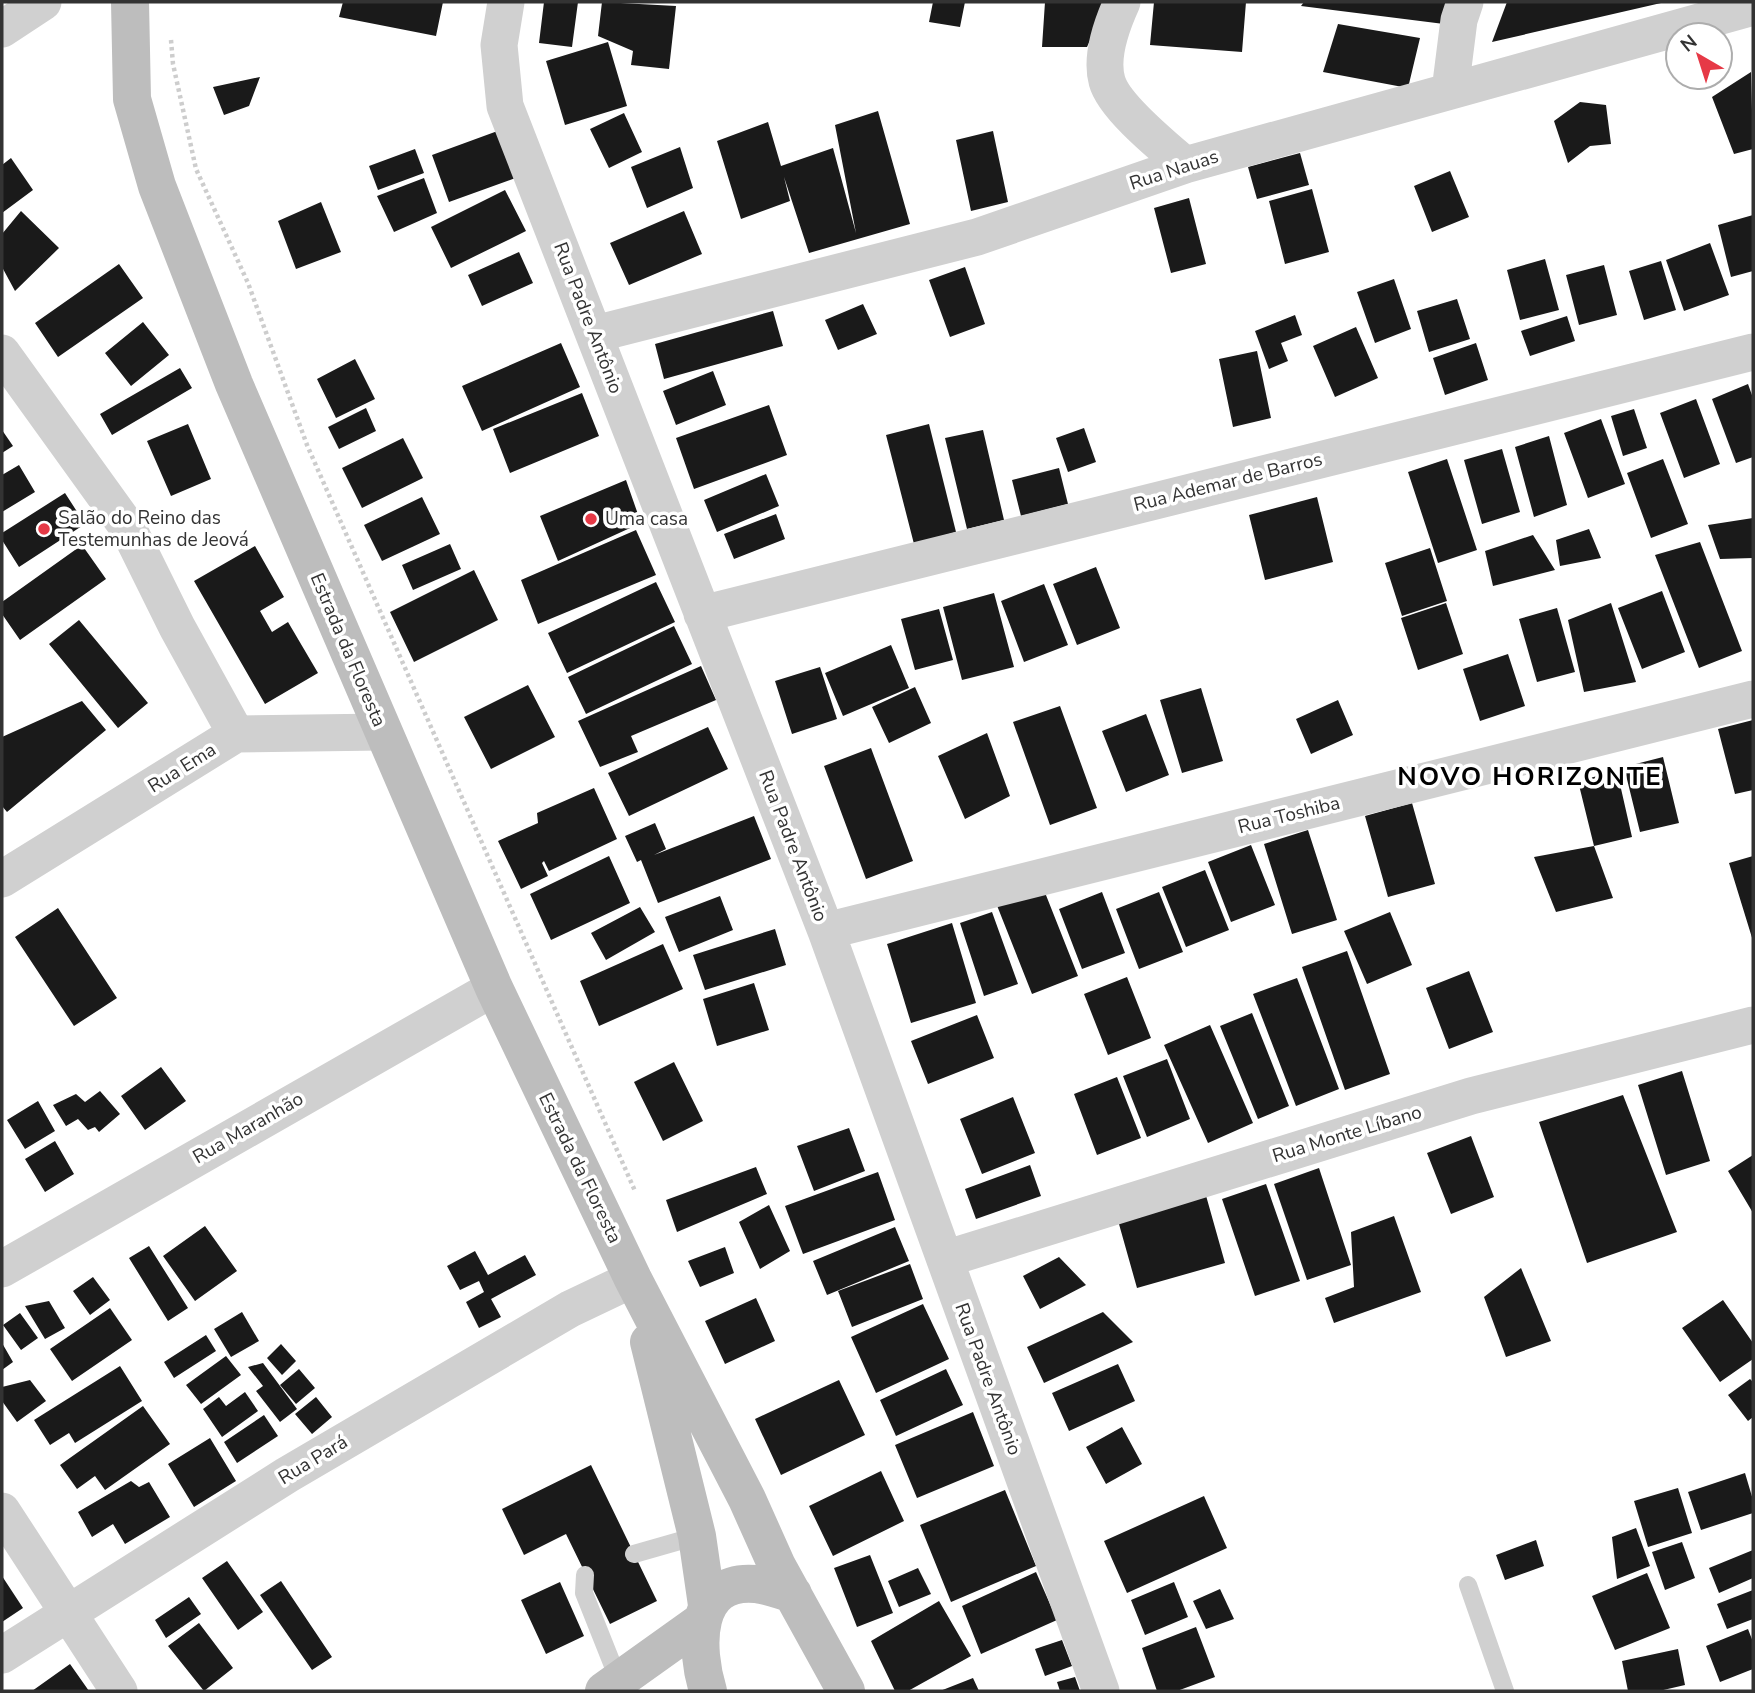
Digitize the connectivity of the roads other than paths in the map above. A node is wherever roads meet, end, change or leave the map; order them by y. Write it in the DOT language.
graph roads {
  1 [pos="43,2"];
  2 [pos="130,2"];
  3 [pos="506,2"];
  4 [pos="1122,2"];
  5 [pos="1465,2"];
  6 [pos="1753,7"];
  7 [pos="2,29"];
  8 [pos="1450,91"];
  9 [pos="1185,165"];
  10 [pos="594,334"];
  11 [pos="1753,352"];
  12 [pos="2,353"];
  13 [pos="702,614"];
  14 [pos="1753,699"];
  15 [pos="383,732"];
  16 [pos="236,734"];
  17 [pos="2,879"];
  18 [pos="826,930"];
  19 [pos="494,988"];
  20 [pos="1753,1025"];
  21 [pos="945,1258"];
  22 [pos="2,1269"];
  23 [pos="633,1279"];
  24 [pos="2,1511"];
  25 [pos="697,1536"];
  26 [pos="634,1554"];
  27 [pos="585,1575"];
  28 [pos="1468,1584"];
  29 [pos="793,1594"];
  30 [pos="705,1613"];
  31 [pos="69,1615"];
  32 [pos="2,1655"];
  33 [pos="612,1686"];
  34 [pos="119,1691"];
  35 [pos="708,1691"];
  36 [pos="846,1691"];
  37 [pos="1101,1691"];
  38 [pos="1505,1691"];
  1 -- 7 [label="street"];
  2 -- 15 [label="main road, Estrada da Floresta"];
  3 -- 10 [label="street, Rua Padre Antônio"];
  4 -- 9 [label="street"];
  5 -- 8 [label="street"];
  6 -- 8 [label="street, Rua Nauas"];
  8 -- 9 [label="street, Rua Nauas"];
  9 -- 10 [label="street, Rua Nauas"];
  10 -- 13 [label="street, Rua Padre Antônio"];
  11 -- 13 [label="street, Rua Ademar de Barros"];
  12 -- 16 [label="street"];
  13 -- 18 [label="street, Rua Padre Antônio"];
  14 -- 18 [label="street, Rua Toshiba"];
  15 -- 16 [label="street, Rua Ema"];
  15 -- 19 [label="main road, Estrada da Floresta"];
  16 -- 17 [label="street, Rua Ema"];
  18 -- 21 [label="street, Rua Padre Antônio"];
  19 -- 22 [label="street, Rua Maranhão"];
  19 -- 23 [label="main road, Estrada da Floresta"];
  20 -- 21 [label="street, Rua Monte Líbano"];
  21 -- 37 [label="street, Rua Padre Antônio"];
  23 -- 25 [label="main road, Estrada da Floresta"];
  23 -- 29 [label="main road, Estrada da Floresta"];
  23 -- 31 [label="street, Rua Pará"];
  24 -- 31 [label="street"];
  25 -- 26 [label="lane"];
  25 -- 30 [label="main road, Estrada da Floresta"];
  27 -- 33 [label="lane"];
  28 -- 38 [label="lane"];
  29 -- 30 [label="main road"];
  29 -- 36 [label="main road, Estrada da Floresta"];
  30 -- 33 [label="main road"];
  30 -- 35 [label="main road, Estrada da Floresta"];
  31 -- 32 [label="street, Rua Pará"];
  31 -- 34 [label="street"];
}
